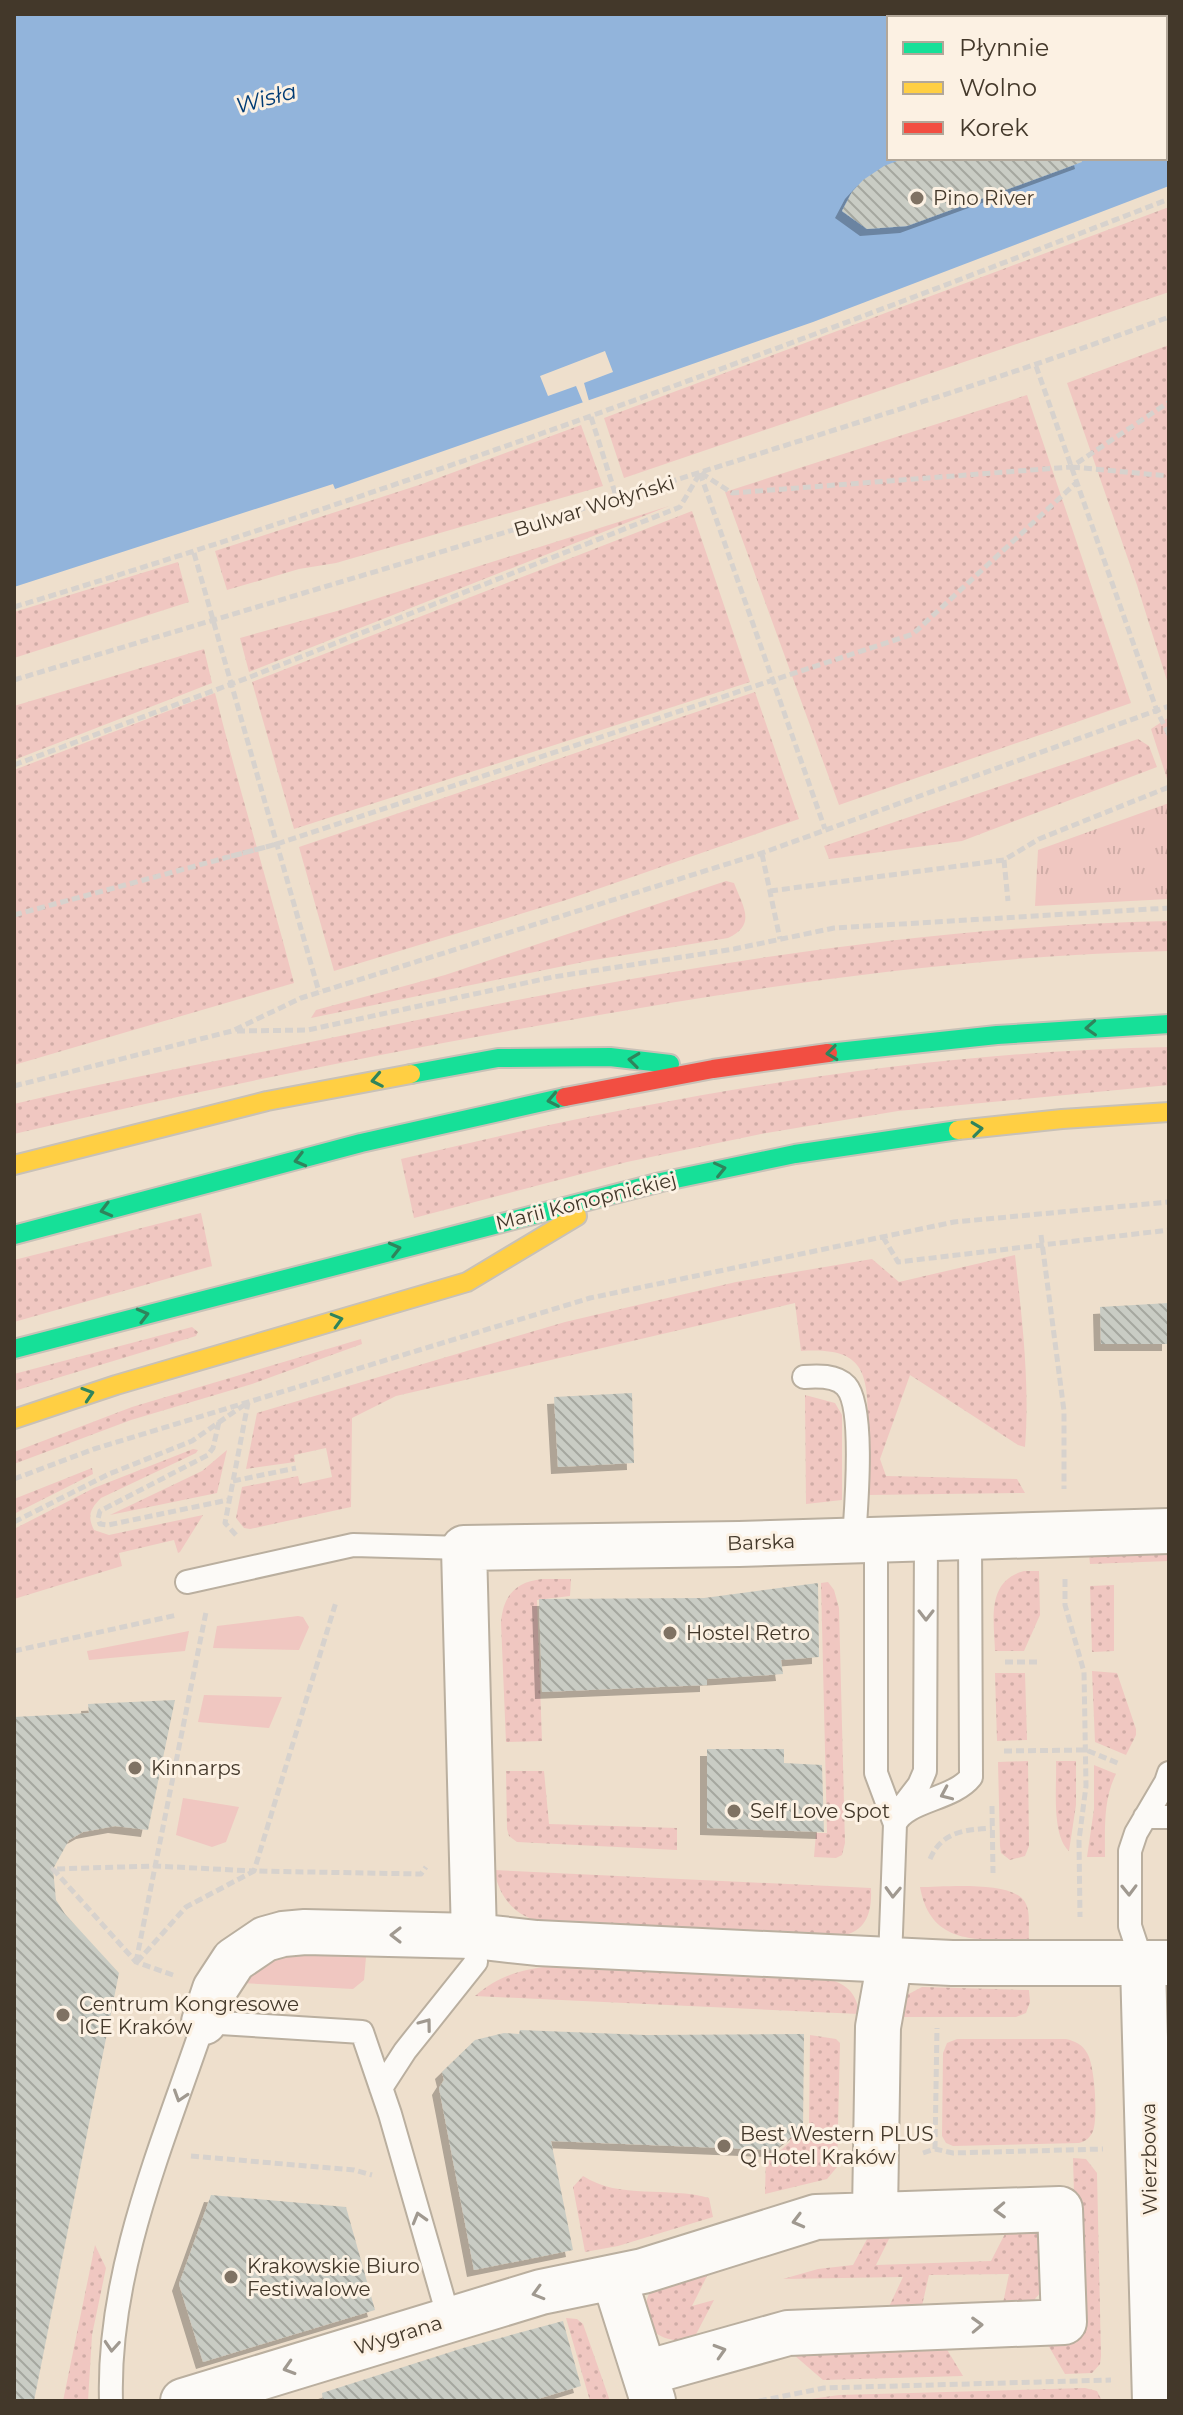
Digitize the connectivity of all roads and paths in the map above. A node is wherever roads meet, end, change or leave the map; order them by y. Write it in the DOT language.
graph roads {
  1 [pos="1169,199"];
  2 [pos="1169,317"];
  3 [pos="1036,366"];
  4 [pos="1169,402"];
  5 [pos="591,417"];
  6 [pos="1071,467"];
  7 [pos="700,473"];
  8 [pos="1169,476"];
  9 [pos="1077,482"];
  10 [pos="617,499"];
  11 [pos="194,553"];
  12 [pos="14,607"];
  13 [pos="213,620"];
  14 [pos="14,680"];
  15 [pos="773,680"];
  16 [pos="230,682"];
  17 [pos="1169,706"];
  18 [pos="1157,711"];
  19 [pos="1169,735"];
  20 [pos="14,765"];
  21 [pos="1169,787"];
  22 [pos="825,829"];
  23 [pos="277,844"];
  24 [pos="762,853"];
  25 [pos="224,858"];
  26 [pos="1004,860"];
  27 [pos="770,891"];
  28 [pos="1008,901"];
  29 [pos="1169,908"];
  30 [pos="14,915"];
  31 [pos="780,939"];
  32 [pos="319,992"];
  33 [pos="1169,1024"];
  34 [pos="232,1031"];
  35 [pos="712,1070"];
  36 [pos="14,1086"];
  37 [pos="1169,1112"];
  38 [pos="14,1165"];
  39 [pos="617,1192"];
  40 [pos="1169,1202"];
  41 [pos="1169,1230"];
  42 [pos="14,1235"];
  43 [pos="1041,1235"];
  44 [pos="883,1237"];
  45 [pos="1042,1246"];
  46 [pos="14,1349"];
  47 [pos="804,1377"];
  48 [pos="248,1403"];
  49 [pos="14,1419"];
  50 [pos="219,1422"];
  51 [pos="296,1468"];
  52 [pos="14,1479"];
  53 [pos="233,1481"];
  54 [pos="228,1500"];
  55 [pos="1064,1504"];
  56 [pos="14,1522"];
  57 [pos="1169,1531"];
  58 [pos="970,1536"];
  59 [pos="240,1537"];
  60 [pos="926,1537"];
  61 [pos="865,1539"];
  62 [pos="464,1548"];
  63 [pos="187,1582"];
  64 [pos="336,1602"];
  65 [pos="1065,1605"];
  66 [pos="14,1651"];
  67 [pos="1001,1662"];
  68 [pos="1040,1662"];
  69 [pos="1086,1750"];
  70 [pos="990,1752"];
  71 [pos="1120,1764"];
  72 [pos="1169,1773"];
  73 [pos="1145,1817"];
  74 [pos="1169,1817"];
  75 [pos="895,1824"];
  76 [pos="992,1828"];
  77 [pos="928,1865"];
  78 [pos="155,1866"];
  79 [pos="474,1936"];
  80 [pos="890,1960"];
  81 [pos="136,1962"];
  82 [pos="1156,1964"];
  83 [pos="1081,1965"];
  84 [pos="210,2005"];
  85 [pos="937,2028"];
  86 [pos="381,2088"];
  87 [pos="935,2149"];
  88 [pos="1111,2149"];
  89 [pos="186,2155"];
  90 [pos="916,2156"];
  91 [pos="377,2178"];
  92 [pos="875,2213"];
  93 [pos="1160,2273"];
  94 [pos="614,2278"];
  95 [pos="449,2319"];
  96 [pos="1116,2380"];
  97 [pos="649,2387"];
  98 [pos="111,2401"];
  99 [pos="183,2401"];
  100 [pos="759,2401"];
  101 [pos="1155,2401"];
  1 -- 5 [label="path"];
  2 -- 3 [label="path, Bulwar Wołyński"];
  3 -- 6 [label="path"];
  3 -- 7 [label="path, Bulwar Wołyński"];
  4 -- 6 [label="path"];
  5 -- 10 [label="path"];
  5 -- 11 [label="path"];
  6 -- 7 [label="path"];
  6 -- 8 [label="path"];
  6 -- 9 [label="path"];
  7 -- 10 [label="path, Bulwar Wołyński"];
  7 -- 15 [label="path"];
  7 -- 16 [label="path"];
  9 -- 15 [label="path"];
  9 -- 18 [label="path"];
  10 -- 13 [label="path, Bulwar Wołyński"];
  11 -- 12 [label="path"];
  11 -- 13 [label="path"];
  13 -- 14 [label="path, Bulwar Wołyński"];
  13 -- 16 [label="path"];
  15 -- 22 [label="path"];
  15 -- 23 [label="path"];
  16 -- 20 [label="path"];
  16 -- 23 [label="path"];
  17 -- 18 [label="path"];
  18 -- 19 [label="path"];
  18 -- 22 [label="path"];
  21 -- 26 [label="path"];
  22 -- 24 [label="path"];
  23 -- 25 [label="path"];
  23 -- 30 [label="path"];
  23 -- 32 [label="path"];
  24 -- 27 [label="path"];
  24 -- 32 [label="path"];
  26 -- 27 [label="path"];
  26 -- 28 [label="path"];
  27 -- 31 [label="path"];
  29 -- 31 [label="path"];
  31 -- 34 [label="path"];
  32 -- 34 [label="path"];
  33 -- 35 [label="main road, one-way"];
  34 -- 36 [label="path"];
  35 -- 38 [label="main road, one-way"];
  35 -- 42 [label="main road, one-way"];
  39 -- 37 [label="main road, Marii Konopnickiej, one-way"];
  46 -- 39 [label="main road, Marii Konopnickiej, one-way"];
  49 -- 39 [label="main road, one-way"];
  40 -- 44 [label="path"];
  41 -- 45 [label="path"];
  43 -- 45 [label="path"];
  44 -- 45 [label="path"];
  44 -- 48 [label="path"];
  45 -- 55 [label="path"];
  47 -- 61 [label="lane"];
  48 -- 50 [label="path"];
  48 -- 52 [label="path"];
  48 -- 53 [label="path"];
  50 -- 54 [label="path"];
  50 -- 56 [label="path"];
  51 -- 53 [label="path"];
  53 -- 54 [label="path"];
  54 -- 59 [label="path"];
  57 -- 58 [label="street, Barska"];
  58 -- 60 [label="street, Barska"];
  58 -- 75 [label="lane, one-way"];
  60 -- 61 [label="street, Barska"];
  60 -- 75 [label="lane, one-way"];
  61 -- 62 [label="street, Barska"];
  61 -- 75 [label="lane"];
  62 -- 63 [label="lane, Barska"];
  62 -- 79 [label="street"];
  64 -- 78 [label="path"];
  65 -- 69 [label="path"];
  66 -- 78 [label="path"];
  67 -- 68 [label="path"];
  69 -- 70 [label="path"];
  69 -- 71 [label="path"];
  69 -- 83 [label="path"];
  72 -- 73 [label="lane"];
  73 -- 74 [label="lane"];
  73 -- 82 [label="lane, one-way"];
  75 -- 80 [label="lane, one-way"];
  76 -- 77 [label="path"];
  78 -- 81 [label="path"];
  78 -- 81 [label="path"];
  79 -- 80 [label="street"];
  79 -- 84 [label="street, one-way"];
  86 -- 79 [label="lane, one-way"];
  80 -- 83 [label="street"];
  80 -- 92 [label="street"];
  81 -- 84 [label="path"];
  82 -- 83 [label="street"];
  82 -- 93 [label="street, Wierzbowa"];
  84 -- 86 [label="lane"];
  84 -- 98 [label="lane, one-way"];
  85 -- 87 [label="path"];
  95 -- 86 [label="lane, one-way"];
  87 -- 88 [label="path"];
  87 -- 90 [label="path"];
  89 -- 91 [label="path"];
  92 -- 94 [label="street, Wygrana, one-way"];
  97 -- 92 [label="street, Wygrana, one-way"];
  93 -- 101 [label="street, Wierzbowa"];
  94 -- 95 [label="street, Wygrana, one-way"];
  94 -- 97 [label="street"];
  95 -- 99 [label="street, Wygrana, one-way"];
  96 -- 100 [label="path"];
}
